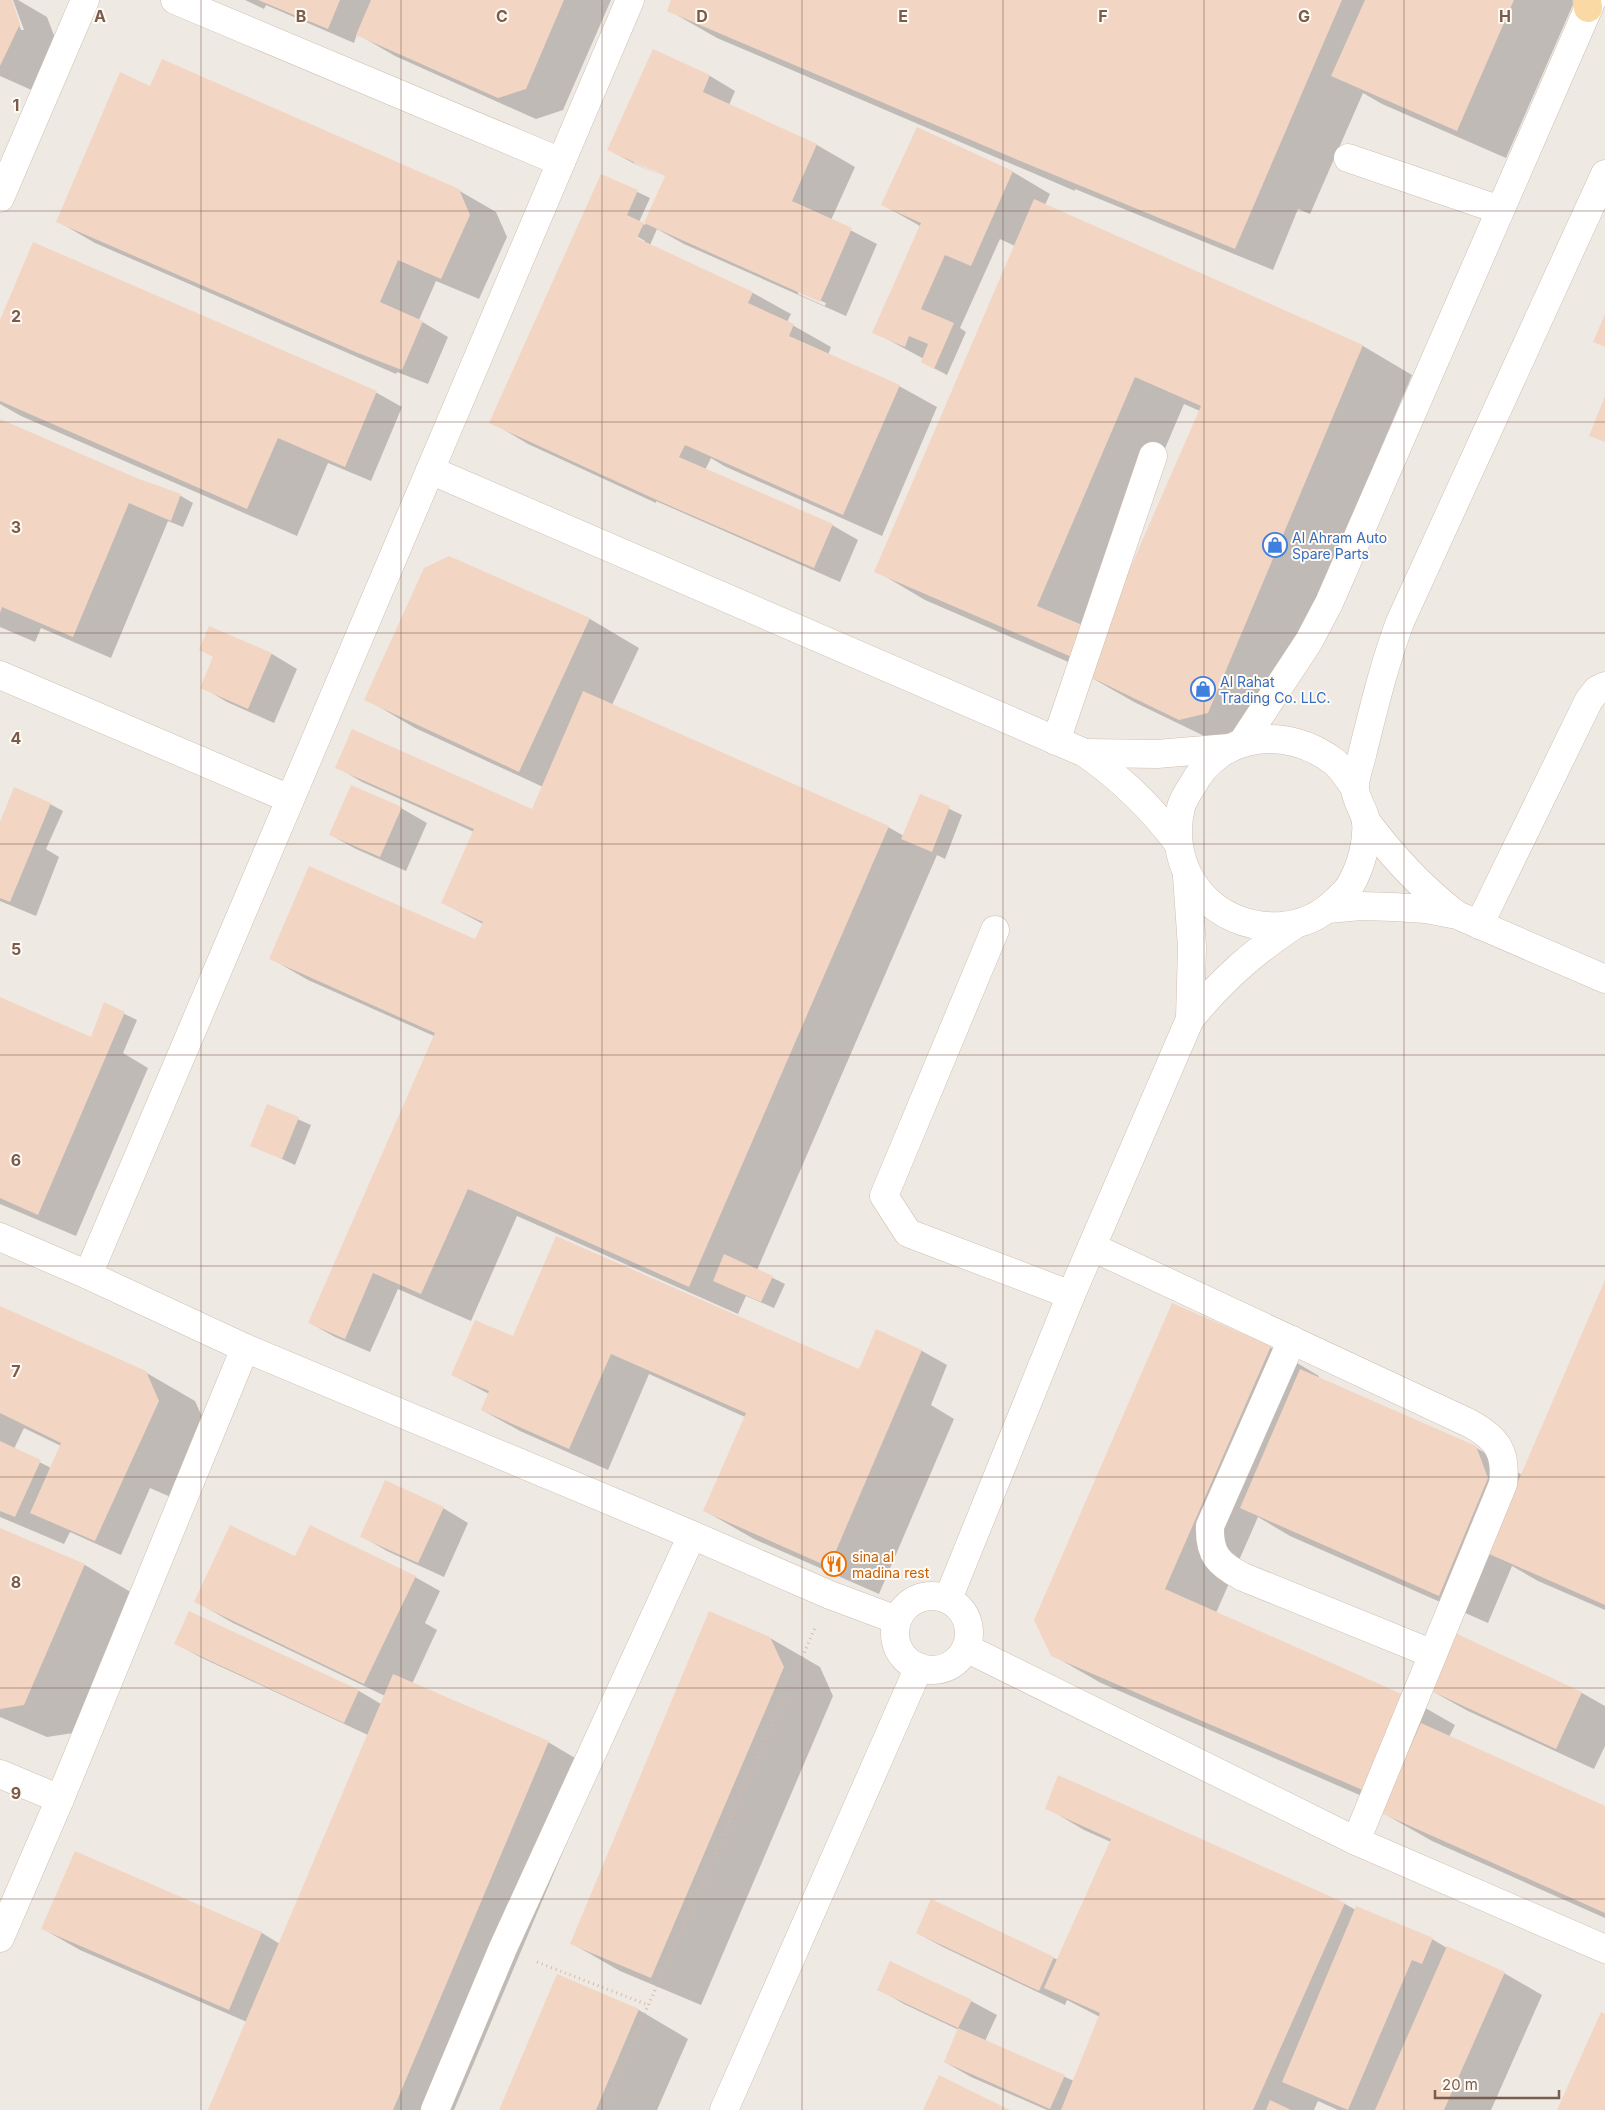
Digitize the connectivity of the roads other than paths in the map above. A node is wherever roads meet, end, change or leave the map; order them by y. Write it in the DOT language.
graph roads {
  1 [pos="85,0"];
  2 [pos="174,0"];
  3 [pos="630,0"];
  4 [pos="1589,3"];
  5 [pos="1348,158"];
  6 [pos="561,162"];
  7 [pos="1605,174"];
  8 [pos="0,198"];
  9 [pos="1500,210"];
  10 [pos="1153,456"];
  11 [pos="430,470"];
  12 [pos="0,675"];
  13 [pos="1605,686"];
  14 [pos="1056,741"];
  15 [pos="1236,745"];
  16 [pos="1085,754"];
  17 [pos="1355,788"];
  18 [pos="290,799"];
  19 [pos="1366,821"];
  20 [pos="1178,843"];
  21 [pos="1187,874"];
  22 [pos="1328,909"];
  23 [pos="1468,920"];
  24 [pos="1296,925"];
  25 [pos="995,930"];
  26 [pos="1605,979"];
  27 [pos="1190,1019"];
  28 [pos="0,1237"];
  29 [pos="1092,1247"];
  30 [pos="88,1275"];
  31 [pos="1071,1295"];
  32 [pos="1292,1340"];
  33 [pos="245,1348"];
  34 [pos="692,1535"];
  35 [pos="948,1599"];
  36 [pos="897,1620"];
  37 [pos="966,1648"];
  38 [pos="1433,1654"];
  39 [pos="919,1667"];
  40 [pos="0,1774"];
  41 [pos="60,1799"];
  42 [pos="1356,1840"];
  43 [pos="0,1938"];
  44 [pos="1605,1949"];
  45 [pos="435,2110"];
  46 [pos="724,2110"];
  1 -- 8 [label="street"];
  2 -- 6 [label="street"];
  3 -- 6 [label="street"];
  4 -- 9 [label="street"];
  5 -- 9 [label="street"];
  6 -- 11 [label="street"];
  7 -- 17 [label="street"];
  9 -- 15 [label="street"];
  10 -- 14 [label="street"];
  11 -- 14 [label="street"];
  11 -- 18 [label="street"];
  12 -- 18 [label="street"];
  13 -- 23 [label="street"];
  14 -- 16 [label="street"];
  15 -- 16 [label="street"];
  15 -- 17 [label="street"];
  15 -- 20 [label="street"];
  16 -- 20 [label="street"];
  17 -- 19 [label="street"];
  18 -- 30 [label="street"];
  19 -- 22 [label="street"];
  19 -- 23 [label="street"];
  20 -- 21 [label="street"];
  21 -- 24 [label="street"];
  21 -- 27 [label="street"];
  22 -- 23 [label="street"];
  22 -- 24 [label="street"];
  23 -- 26 [label="street"];
  24 -- 27 [label="street"];
  25 -- 31 [label="street"];
  27 -- 29 [label="street"];
  28 -- 30 [label="street"];
  29 -- 31 [label="street"];
  29 -- 32 [label="street"];
  30 -- 33 [label="street"];
  31 -- 35 [label="street"];
  32 -- 38 [label="street"];
  32 -- 38 [label="street"];
  33 -- 34 [label="street"];
  33 -- 41 [label="street"];
  34 -- 36 [label="street"];
  34 -- 45 [label="street"];
  35 -- 36 [label="street"];
  35 -- 37 [label="street"];
  36 -- 39 [label="street"];
  37 -- 39 [label="street"];
  37 -- 42 [label="street"];
  38 -- 42 [label="street"];
  39 -- 46 [label="street"];
  40 -- 41 [label="street"];
  41 -- 43 [label="street"];
  42 -- 44 [label="street"];
}
